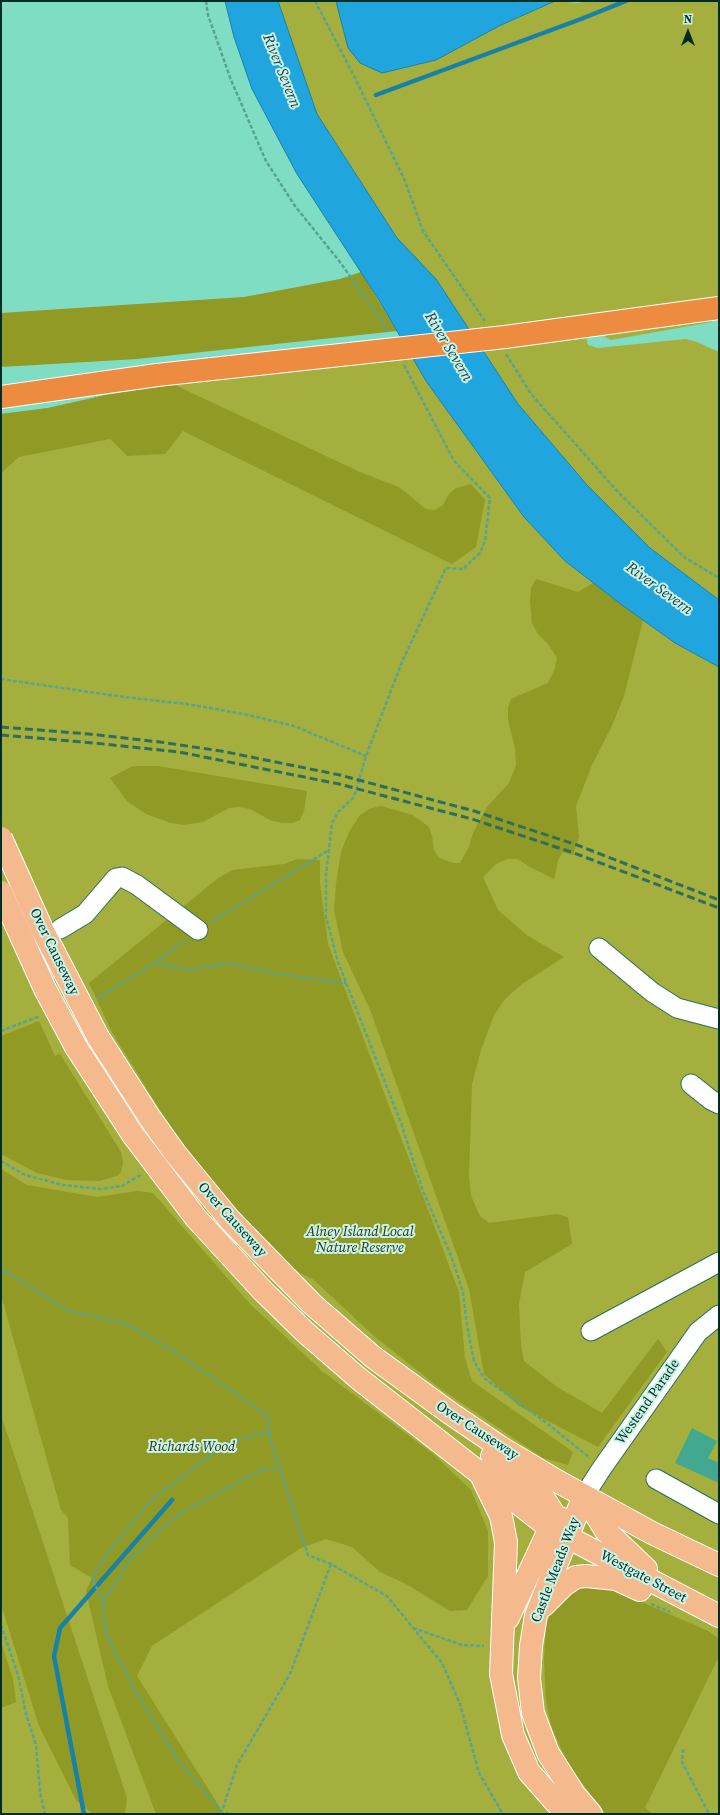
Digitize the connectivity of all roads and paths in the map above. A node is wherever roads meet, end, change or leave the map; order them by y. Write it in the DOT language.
graph roads {
  1 [pos="206,1"];
  2 [pos="316,1"];
  3 [pos="719,308"];
  4 [pos="489,327"];
  5 [pos="388,334"];
  6 [pos="506,354"];
  7 [pos="402,362"];
  8 [pos="1,386"];
  9 [pos="36,391"];
  10 [pos="1,397"];
  11 [pos="719,578"];
  12 [pos="1,679"];
  13 [pos="366,756"];
  14 [pos="1,838"];
  15 [pos="329,850"];
  16 [pos="1,892"];
  17 [pos="60,929"];
  18 [pos="198,930"];
  19 [pos="599,948"];
  20 [pos="155,963"];
  21 [pos="347,983"];
  22 [pos="94,1000"];
  23 [pos="41,1016"];
  24 [pos="719,1019"];
  25 [pos="1,1030"];
  26 [pos="691,1084"];
  27 [pos="719,1104"];
  28 [pos="175,1153"];
  29 [pos="1,1160"];
  30 [pos="156,1166"];
  31 [pos="719,1262"];
  32 [pos="1,1269"];
  33 [pos="719,1315"];
  34 [pos="590,1331"];
  35 [pos="409,1384"];
  36 [pos="269,1430"];
  37 [pos="280,1468"];
  38 [pos="602,1468"];
  39 [pos="481,1474"];
  40 [pos="656,1480"];
  41 [pos="584,1496"];
  42 [pos="719,1514"];
  43 [pos="559,1528"];
  44 [pos="331,1564"];
  45 [pos="719,1565"];
  46 [pos="103,1601"];
  47 [pos="645,1601"];
  48 [pos="676,1604"];
  49 [pos="710,1611"];
  50 [pos="536,1616"];
  51 [pos="1,1625"];
  52 [pos="412,1628"];
  53 [pos="494,1636"];
  54 [pos="683,1749"];
  55 [pos="222,1813"];
  56 [pos="45,1814"];
  57 [pos="229,1814"];
  58 [pos="502,1814"];
  59 [pos="566,1814"];
  60 [pos="591,1814"];
  61 [pos="709,1814"];
  1 -- 5 [label="path"];
  2 -- 4 [label="path"];
  3 -- 9 [label="highway, bridge"];
  6 -- 11 [label="path"];
  7 -- 13 [label="path"];
  8 -- 9 [label="highway"];
  9 -- 10 [label="highway"];
  12 -- 13 [label="path"];
  13 -- 15 [label="path"];
  14 -- 28 [label="main road, Over Causeway, bridge"];
  15 -- 18 [label="path"];
  15 -- 21 [label="path"];
  16 -- 30 [label="main road, Over Causeway, bridge"];
  17 -- 18 [label="street"];
  18 -- 20 [label="path"];
  19 -- 24 [label="street"];
  20 -- 21 [label="path"];
  20 -- 22 [label="path"];
  21 -- 38 [label="path"];
  23 -- 25 [label="path"];
  26 -- 27 [label="street"];
  28 -- 30 [label="main road"];
  28 -- 35 [label="main road, Over Causeway"];
  29 -- 30 [label="path"];
  30 -- 39 [label="main road, Over Causeway"];
  31 -- 34 [label="street"];
  32 -- 36 [label="path"];
  33 -- 38 [label="street, Westend Parade"];
  35 -- 41 [label="main road, Over Causeway"];
  35 -- 43 [label="main road"];
  36 -- 37 [label="path"];
  36 -- 46 [label="path"];
  37 -- 44 [label="path"];
  37 -- 46 [label="path"];
  38 -- 41 [label="street, Westend Parade"];
  39 -- 43 [label="main road, Over Causeway"];
  39 -- 53 [label="main road, Castle Meads Way"];
  40 -- 42 [label="street"];
  41 -- 43 [label="main road, Castle Meads Way"];
  41 -- 45 [label="main road"];
  41 -- 48 [label="main road"];
  43 -- 48 [label="main road, Westgate Street"];
  43 -- 50 [label="main road, Castle Meads Way"];
  43 -- 53 [label="main road, Castle Meads Way"];
  44 -- 52 [label="path"];
  44 -- 55 [label="path"];
  46 -- 55 [label="path"];
  47 -- 48 [label="path"];
  48 -- 49 [label="main road, Westgate Street"];
  49 -- 50 [label="main road"];
  50 -- 60 [label="main road, Castle Meads Way"];
  51 -- 56 [label="path"];
  52 -- 53 [label="path"];
  52 -- 58 [label="path"];
  53 -- 59 [label="main road, Castle Meads Way"];
  54 -- 61 [label="path"];
  55 -- 57 [label="path"];
}
